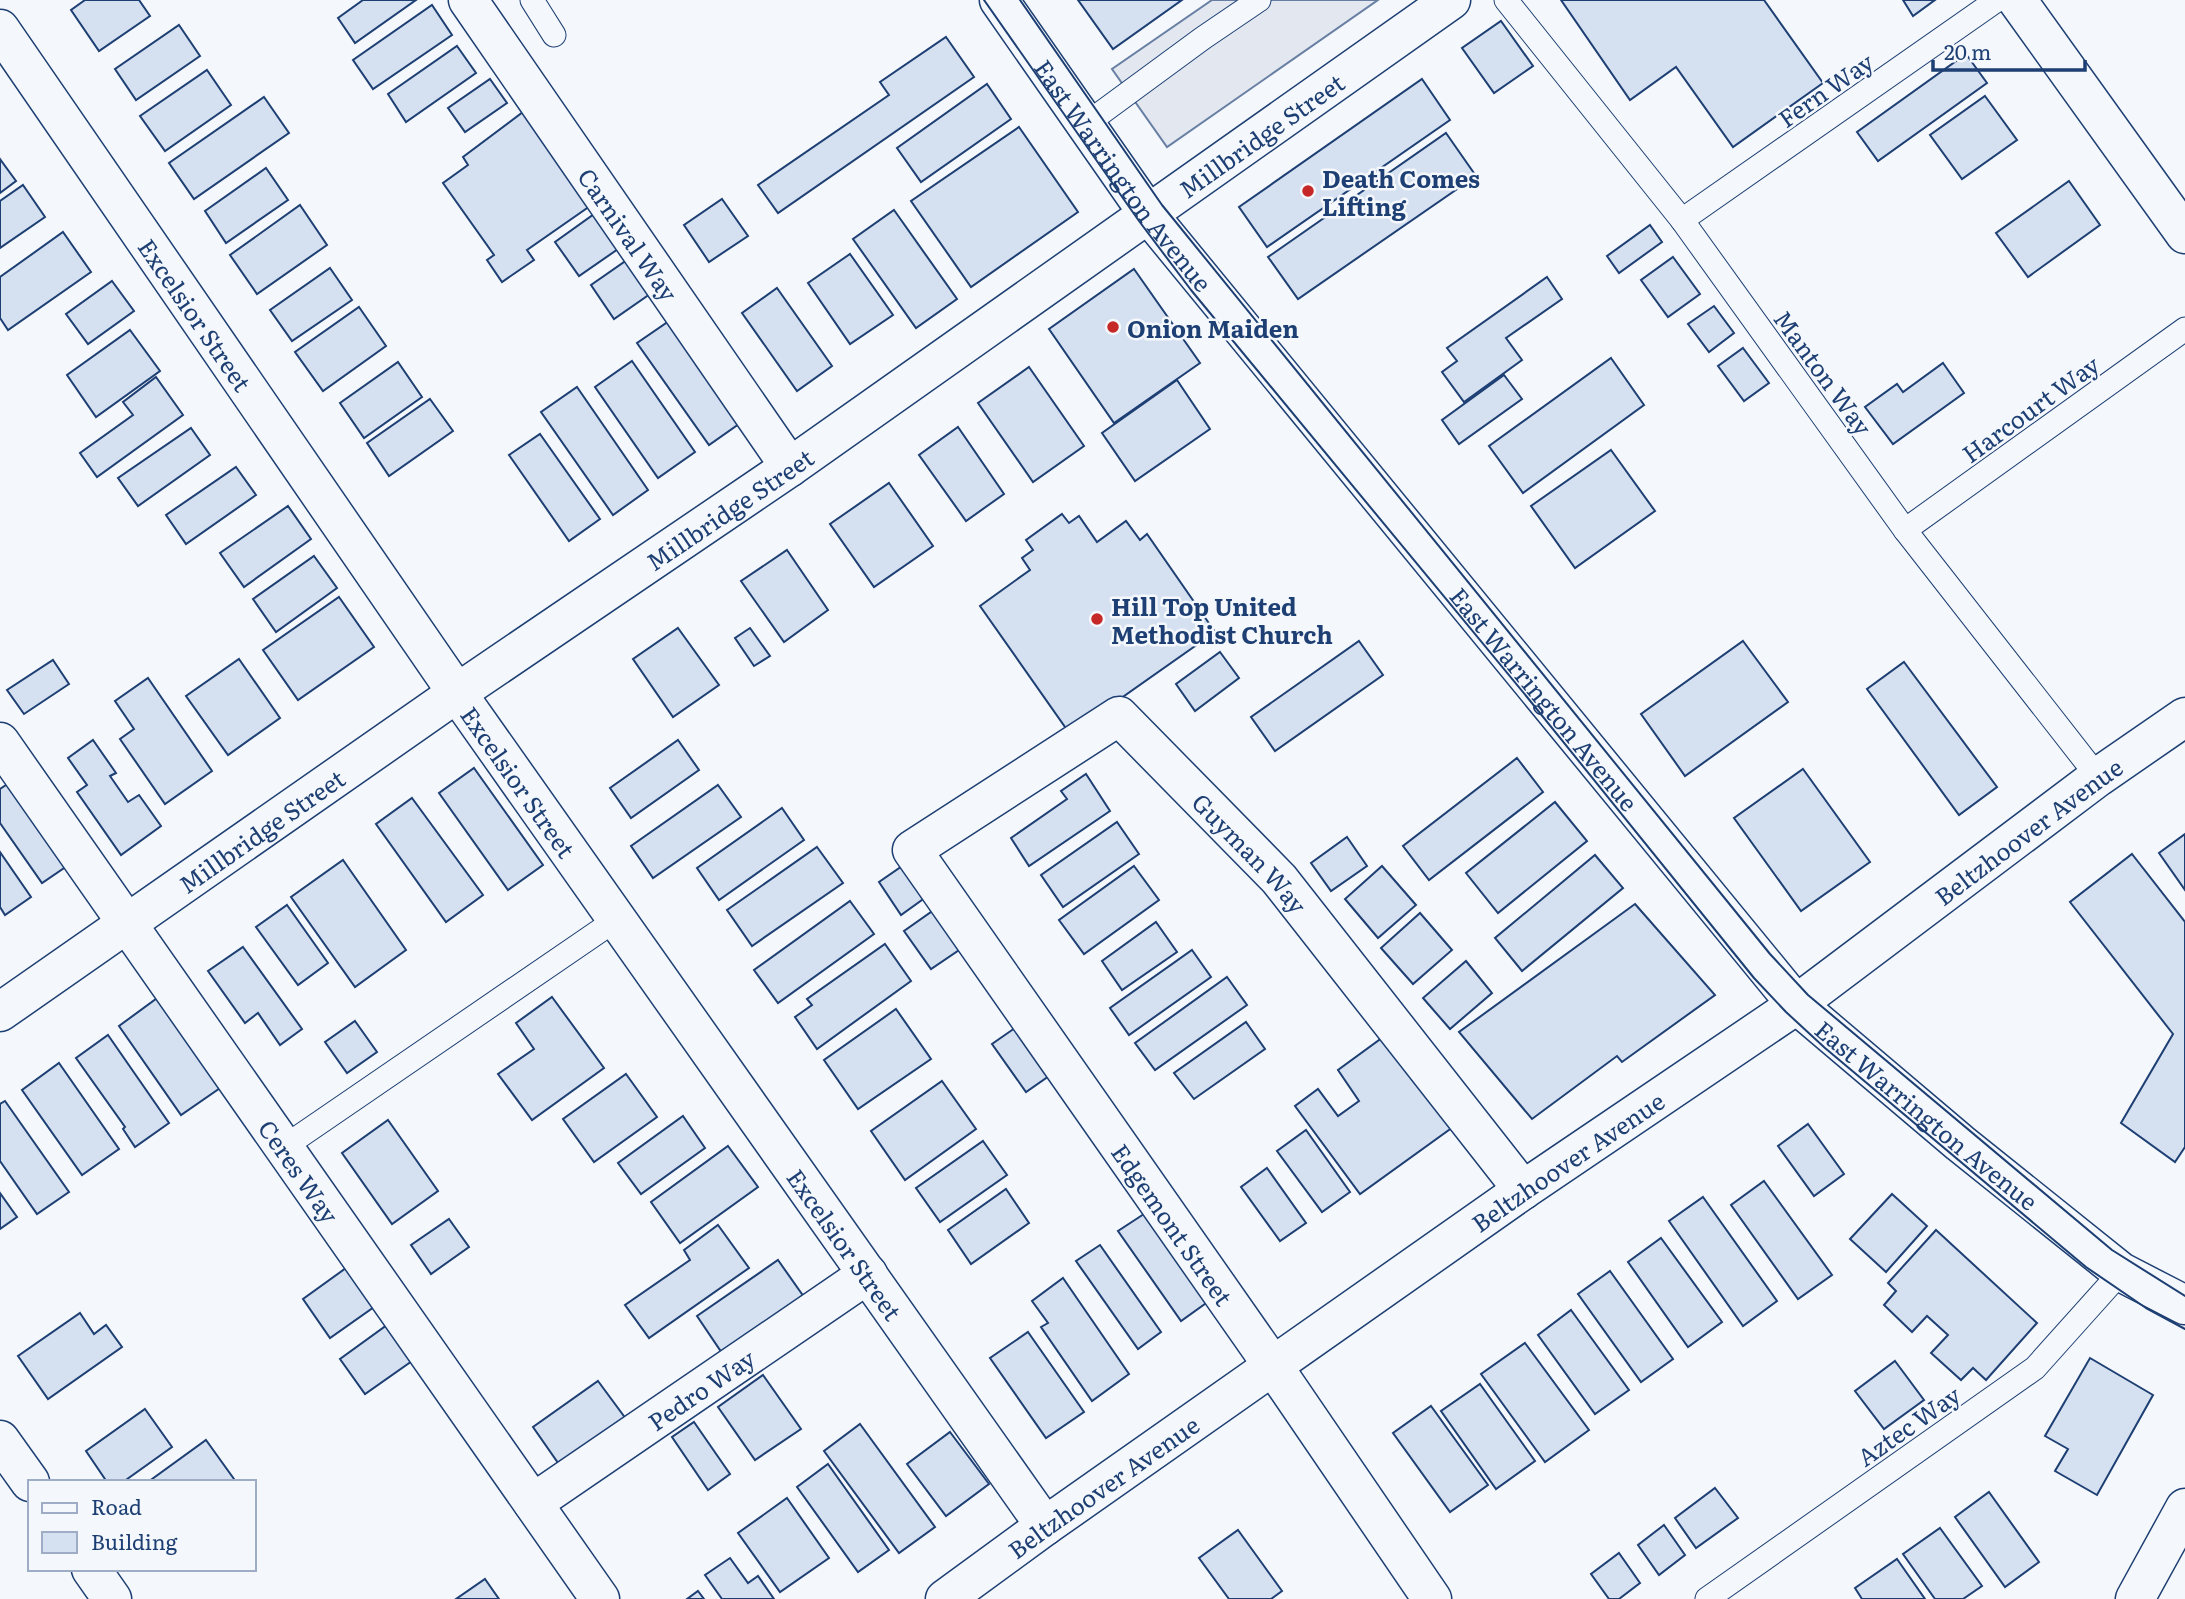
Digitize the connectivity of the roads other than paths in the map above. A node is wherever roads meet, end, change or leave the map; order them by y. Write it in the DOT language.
graph roads {
  1 [pos="468,0"];
  2 [pos="532,0"];
  3 [pos="999,0"];
  4 [pos="1259,0"];
  5 [pos="1451,0"];
  6 [pos="1506,0"];
  7 [pos="1997,0"];
  8 [pos="2017,0"];
  9 [pos="0,29"];
  10 [pos="554,35"];
  11 [pos="1086,124"];
  12 [pos="1149,215"];
  13 [pos="1682,220"];
  14 [pos="2185,234"];
  15 [pos="2185,329"];
  16 [pos="790,467"];
  17 [pos="1905,530"];
  18 [pos="457,693"];
  19 [pos="2185,717"];
  20 [pos="0,742"];
  21 [pos="2098,777"];
  22 [pos="912,850"];
  23 [pos="617,919"];
  24 [pos="127,924"];
  25 [pos="1796,1004"];
  26 [pos="0,1012"];
  27 [pos="284,1147"];
  28 [pos="1523,1190"];
  29 [pos="2121,1272"];
  30 [pos="868,1275"];
  31 [pos="2185,1305"];
  32 [pos="1273,1366"];
  33 [pos="0,1440"];
  34 [pos="29,1480"];
  35 [pos="533,1503"];
  36 [pos="2185,1508"];
  37 [pos="1045,1526"];
  38 [pos="92,1571"];
  39 [pos="112,1599"];
  40 [pos="600,1599"];
  41 [pos="945,1599"];
  42 [pos="1432,1599"];
  43 [pos="1707,1599"];
  44 [pos="2135,1599"];
  1 -- 16 [label="street, Carnival Way"];
  2 -- 10 [label="lane"];
  3 -- 11 [label="street, East Warrington Avenue"];
  4 -- 11 [label="lane"];
  5 -- 12 [label="street, Millbridge Street"];
  6 -- 13 [label="lane, Manton Way"];
  7 -- 13 [label="lane, Fern Way"];
  8 -- 14 [label="street"];
  9 -- 18 [label="street, Excelsior Street"];
  11 -- 12 [label="street, East Warrington Avenue"];
  12 -- 16 [label="street, Millbridge Street"];
  12 -- 25 [label="street, East Warrington Avenue"];
  13 -- 17 [label="lane, Manton Way"];
  15 -- 17 [label="lane, Harcourt Way"];
  16 -- 18 [label="street, Millbridge Street"];
  17 -- 21 [label="lane, Manton Way"];
  18 -- 23 [label="street, Excelsior Street"];
  18 -- 24 [label="street, Millbridge Street"];
  19 -- 21 [label="street, Beltzhoover Avenue"];
  20 -- 24 [label="street, Ceres Way"];
  21 -- 25 [label="street, Beltzhoover Avenue"];
  22 -- 28 [label="street, Guyman Way"];
  22 -- 32 [label="street, Edgemont Street"];
  23 -- 27 [label="lane"];
  23 -- 30 [label="street, Excelsior Street"];
  24 -- 26 [label="street, Millbridge Street"];
  24 -- 27 [label="street, Ceres Way"];
  25 -- 28 [label="street, Beltzhoover Avenue"];
  25 -- 29 [label="street, East Warrington Avenue"];
  27 -- 35 [label="street, Ceres Way"];
  28 -- 32 [label="street, Beltzhoover Avenue"];
  29 -- 31 [label="street, East Warrington Avenue"];
  29 -- 43 [label="lane, Aztec Way"];
  30 -- 35 [label="street, Pedro Way"];
  30 -- 37 [label="street, Excelsior Street"];
  32 -- 37 [label="street, Beltzhoover Avenue"];
  32 -- 42 [label="street, Edgemont Street"];
  33 -- 34 [label="street"];
  35 -- 40 [label="street, Ceres Way"];
  36 -- 44 [label="street"];
  37 -- 41 [label="street, Beltzhoover Avenue"];
  38 -- 39 [label="street"];
}
